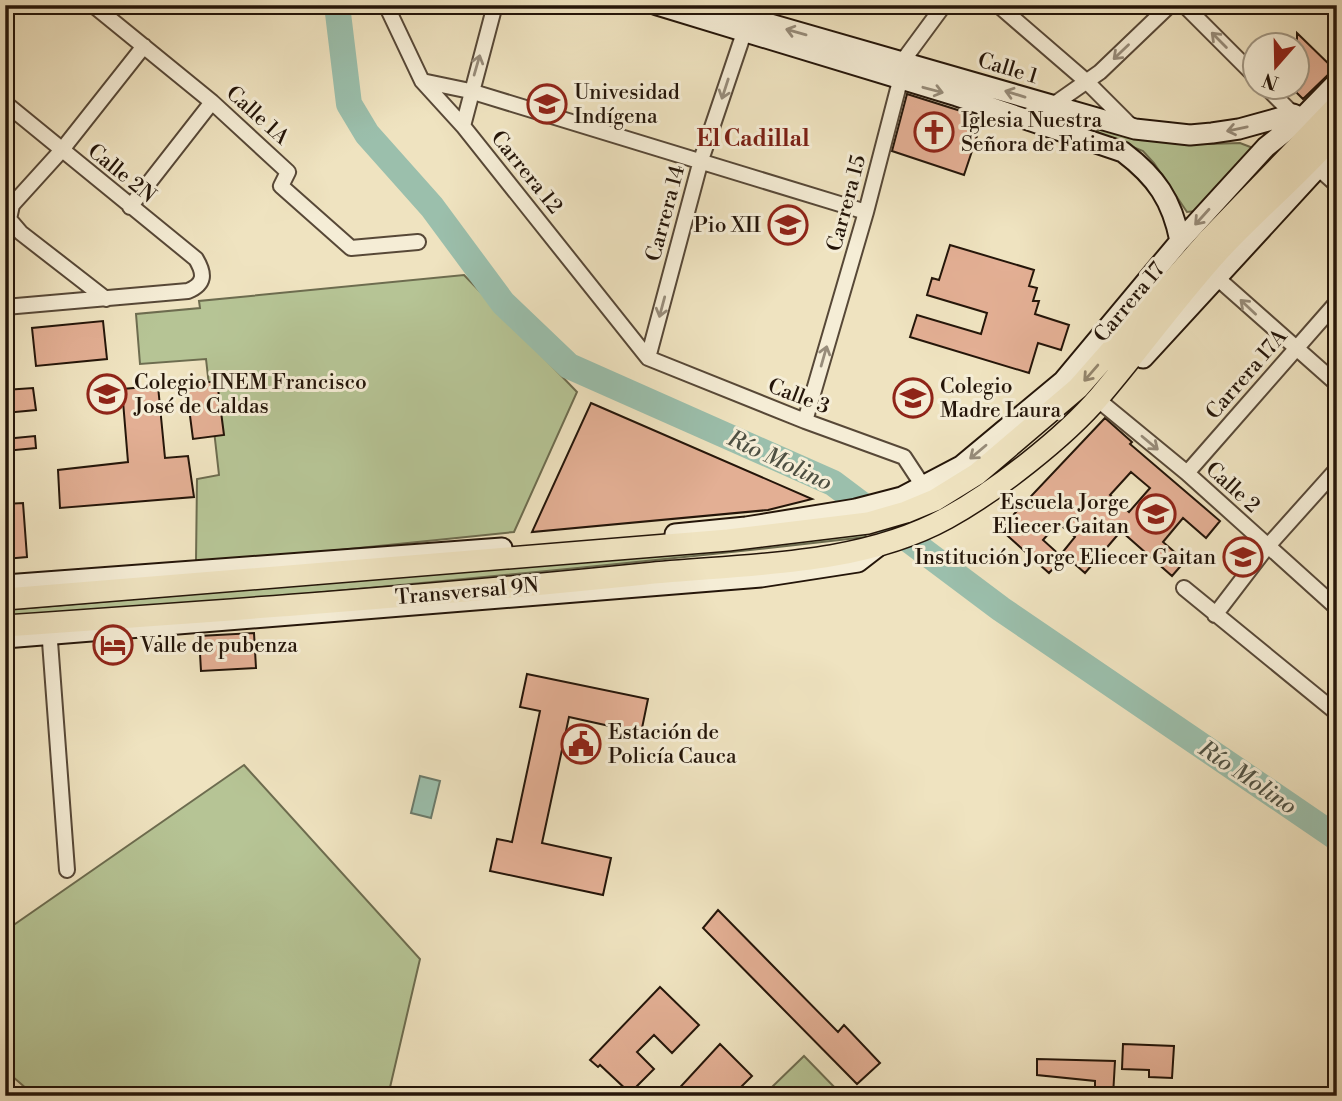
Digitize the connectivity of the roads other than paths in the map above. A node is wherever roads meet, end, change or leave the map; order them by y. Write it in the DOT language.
graph roads {
  1 [pos="93,5"];
  2 [pos="386,5"];
  3 [pos="495,5"];
  4 [pos="657,5"];
  5 [pos="704,5"];
  6 [pos="944,5"];
  7 [pos="998,5"];
  8 [pos="1170,5"];
  9 [pos="1184,5"];
  10 [pos="751,18"];
  11 [pos="144,46"];
  12 [pos="1240,60"];
  13 [pos="901,71"];
  14 [pos="422,81"];
  15 [pos="1086,82"];
  16 [pos="1337,82"];
  17 [pos="470,91"];
  18 [pos="212,102"];
  19 [pos="1282,102"];
  20 [pos="5,103"];
  21 [pos="1053,105"];
  22 [pos="1337,106"];
  23 [pos="1297,116"];
  24 [pos="1046,125"];
  25 [pos="463,126"];
  26 [pos="1135,129"];
  27 [pos="1337,132"];
  28 [pos="1337,147"];
  29 [pos="61,151"];
  30 [pos="701,160"];
  31 [pos="1318,169"];
  32 [pos="1337,185"];
  33 [pos="130,207"];
  34 [pos="866,212"];
  35 [pos="1180,241"];
  36 [pos="418,242"];
  37 [pos="1216,277"];
  38 [pos="106,299"];
  39 [pos="1337,302"];
  40 [pos="5,307"];
  41 [pos="1294,350"];
  42 [pos="648,358"];
  43 [pos="1337,384"];
  44 [pos="1097,399"];
  45 [pos="805,421"];
  46 [pos="1337,469"];
  47 [pos="1187,473"];
  48 [pos="923,486"];
  49 [pos="904,505"];
  50 [pos="862,516"];
  51 [pos="924,528"];
  52 [pos="629,539"];
  53 [pos="654,546"];
  54 [pos="1267,547"];
  55 [pos="5,585"];
  56 [pos="1184,588"];
  57 [pos="5,599"];
  58 [pos="1337,608"];
  59 [pos="1215,615"];
  60 [pos="5,626"];
  61 [pos="49,629"];
  62 [pos="5,638"];
  63 [pos="1337,713"];
  64 [pos="68,870"];
  1 -- 11 [label="street, Calle 1A"];
  2 -- 14 [label="street, Carrera 12"];
  17 -- 3 [label="street, one-way"];
  4 -- 10 [label="main road, Calle 1"];
  5 -- 10 [label="main road, Calle 1"];
  6 -- 13 [label="street, Carrera 15"];
  7 -- 15 [label="street"];
  8 -- 15 [label="street, one-way"];
  12 -- 9 [label="street, one-way"];
  10 -- 13 [label="main road, Calle 1"];
  10 -- 30 [label="street, Carrera 14, one-way"];
  11 -- 18 [label="street, Calle 1A"];
  11 -- 29 [label="street"];
  21 -- 13 [label="main road, Calle 1, one-way"];
  13 -- 24 [label="main road, Calle 1, one-way"];
  13 -- 34 [label="street, Carrera 15"];
  14 -- 17 [label="street"];
  14 -- 25 [label="street, Carrera 12"];
  15 -- 21 [label="street"];
  15 -- 26 [label="street"];
  16 -- 23 [label="main road, Carrera 17"];
  17 -- 25 [label="street"];
  17 -- 30 [label="street"];
  18 -- 33 [label="street"];
  18 -- 36 [label="street, Calle 1A"];
  19 -- 23 [label="street"];
  20 -- 29 [label="street, Calle 2N"];
  21 -- 24 [label="street"];
  21 -- 26 [label="main road, Calle 1"];
  22 -- 49 [label="main road, Carrera 17, one-way"];
  23 -- 26 [label="main road, Calle 1, one-way"];
  23 -- 35 [label="main road, Carrera 17, one-way"];
  24 -- 35 [label="main road, Calle 1"];
  25 -- 42 [label="street, Carrera 12"];
  27 -- 44 [label="main road, Carrera 17"];
  28 -- 31 [label="main road"];
  29 -- 33 [label="street, Calle 2N"];
  29 -- 38 [label="street"];
  30 -- 34 [label="street"];
  30 -- 42 [label="street, Carrera 14, one-way"];
  31 -- 32 [label="street"];
  31 -- 37 [label="main road"];
  33 -- 38 [label="street, Calle 2N"];
  45 -- 34 [label="street, Carrera 15, one-way"];
  35 -- 48 [label="main road, Carrera 17, one-way"];
  41 -- 37 [label="street, one-way"];
  37 -- 44 [label="main road"];
  38 -- 40 [label="street"];
  39 -- 41 [label="street, Carrera 17A"];
  41 -- 43 [label="street"];
  41 -- 47 [label="street, Carrera 17A"];
  42 -- 45 [label="street, Calle 3"];
  44 -- 47 [label="street, Calle 2, one-way"];
  44 -- 51 [label="main road, Carrera 17"];
  45 -- 48 [label="street, Calle 3"];
  46 -- 54 [label="street"];
  47 -- 54 [label="street, Calle 2"];
  48 -- 49 [label="main road, Carrera 17"];
  49 -- 50 [label="main road, Transversal 9N"];
  50 -- 52 [label="main road, Transversal 9N"];
  50 -- 53 [label="main road, Transversal 9N"];
  51 -- 61 [label="main road, Transversal 9N"];
  52 -- 53 [label="main road"];
  52 -- 55 [label="main road, Transversal 9N"];
  53 -- 57 [label="main road, Transversal 9N"];
  54 -- 58 [label="street, Calle 2"];
  54 -- 59 [label="street"];
  56 -- 59 [label="street"];
  59 -- 63 [label="street"];
  60 -- 61 [label="main road, Transversal 9N"];
  61 -- 62 [label="main road"];
  61 -- 64 [label="street"];
}
